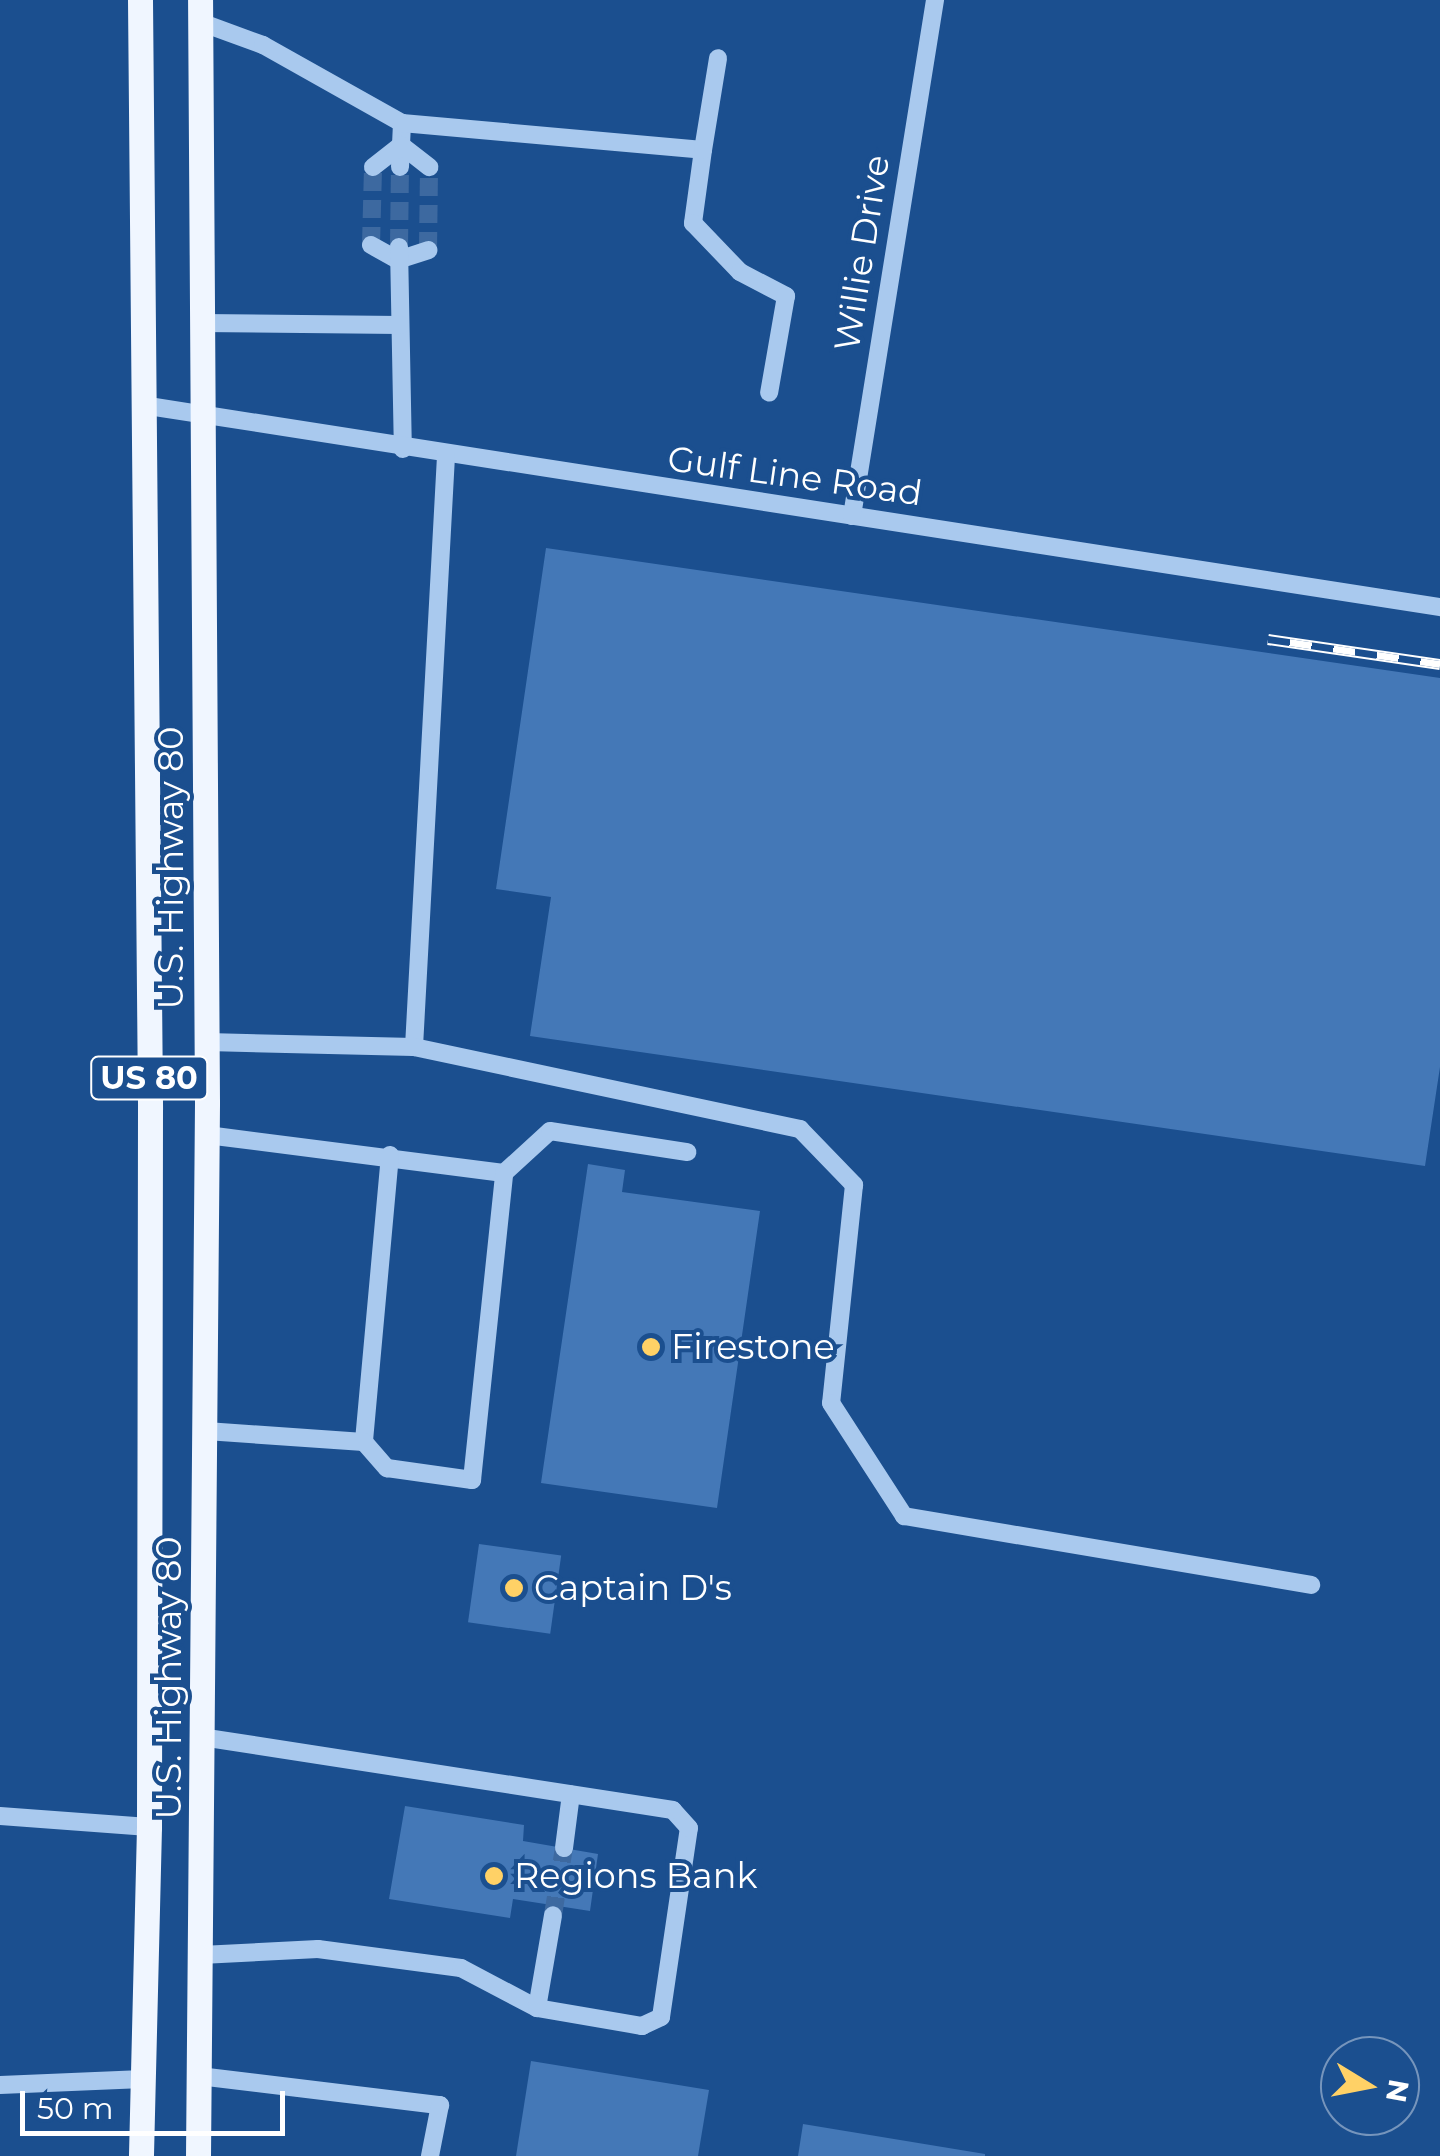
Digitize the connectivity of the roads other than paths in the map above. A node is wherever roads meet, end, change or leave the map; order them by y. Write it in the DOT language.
graph roads {
  1 [pos="140,0"];
  2 [pos="936,0"];
  3 [pos="200,11"];
  4 [pos="718,58"];
  5 [pos="402,123"];
  6 [pos="401,144"];
  7 [pos="703,150"];
  8 [pos="372,167"];
  9 [pos="400,167"];
  10 [pos="429,167"];
  11 [pos="371,245"];
  12 [pos="428,250"];
  13 [pos="399,254"];
  14 [pos="202,323"];
  15 [pos="400,324"];
  16 [pos="769,393"];
  17 [pos="142,405"];
  18 [pos="202,414"];
  19 [pos="403,448"];
  20 [pos="446,456"];
  21 [pos="852,516"];
  22 [pos="1440,606"];
  23 [pos="207,1042"];
  24 [pos="414,1047"];
  25 [pos="207,1135"];
  26 [pos="688,1152"];
  27 [pos="390,1155"];
  28 [pos="504,1172"];
  29 [pos="206,1431"];
  30 [pos="364,1442"];
  31 [pos="1311,1585"];
  32 [pos="204,1737"];
  33 [pos="571,1794"];
  34 [pos="0,1816"];
  35 [pos="150,1827"];
  36 [pos="564,1848"];
  37 [pos="553,1915"];
  38 [pos="202,1955"];
  39 [pos="537,2008"];
  40 [pos="199,2076"];
  41 [pos="142,2079"];
  42 [pos="0,2085"];
  43 [pos="141,2156"];
  44 [pos="198,2156"];
  45 [pos="430,2156"];
  1 -- 17 [label="main road, US 80"];
  2 -- 21 [label="street, Willie Drive"];
  3 -- 5 [label="street"];
  3 -- 14 [label="main road, U.S. Highway 80 / US 80"];
  4 -- 7 [label="street"];
  5 -- 6 [label="street"];
  5 -- 7 [label="street"];
  6 -- 8 [label="street"];
  6 -- 9 [label="street"];
  6 -- 10 [label="street"];
  7 -- 16 [label="street"];
  11 -- 13 [label="street"];
  12 -- 13 [label="street"];
  13 -- 15 [label="street"];
  14 -- 15 [label="street"];
  14 -- 18 [label="main road, U.S. Highway 80 / US 80"];
  15 -- 19 [label="street"];
  17 -- 18 [label="street, Gulf Line Road"];
  17 -- 35 [label="main road, US 80"];
  18 -- 19 [label="street, Gulf Line Road"];
  18 -- 23 [label="main road, U.S. Highway 80 / US 80"];
  19 -- 20 [label="street, Gulf Line Road"];
  20 -- 21 [label="street, Gulf Line Road"];
  20 -- 24 [label="street"];
  21 -- 22 [label="street, Gulf Line Road"];
  23 -- 24 [label="street"];
  23 -- 25 [label="main road, U.S. Highway 80 / US 80"];
  24 -- 31 [label="street"];
  25 -- 27 [label="street"];
  25 -- 29 [label="main road, U.S. Highway 80 / US 80"];
  26 -- 28 [label="street"];
  27 -- 28 [label="street"];
  27 -- 30 [label="street"];
  28 -- 30 [label="street"];
  29 -- 30 [label="street"];
  29 -- 32 [label="main road, U.S. Highway 80 / US 80"];
  32 -- 33 [label="street"];
  32 -- 38 [label="main road, U.S. Highway 80 / US 80"];
  33 -- 36 [label="street"];
  33 -- 39 [label="street"];
  34 -- 35 [label="street"];
  35 -- 41 [label="main road, US 80"];
  37 -- 39 [label="street"];
  38 -- 39 [label="street"];
  38 -- 40 [label="main road, U.S. Highway 80 / US 80"];
  40 -- 44 [label="main road, U.S. Highway 80 / US 80"];
  40 -- 45 [label="street"];
  41 -- 42 [label="street"];
  41 -- 43 [label="main road, US 80"];
}
